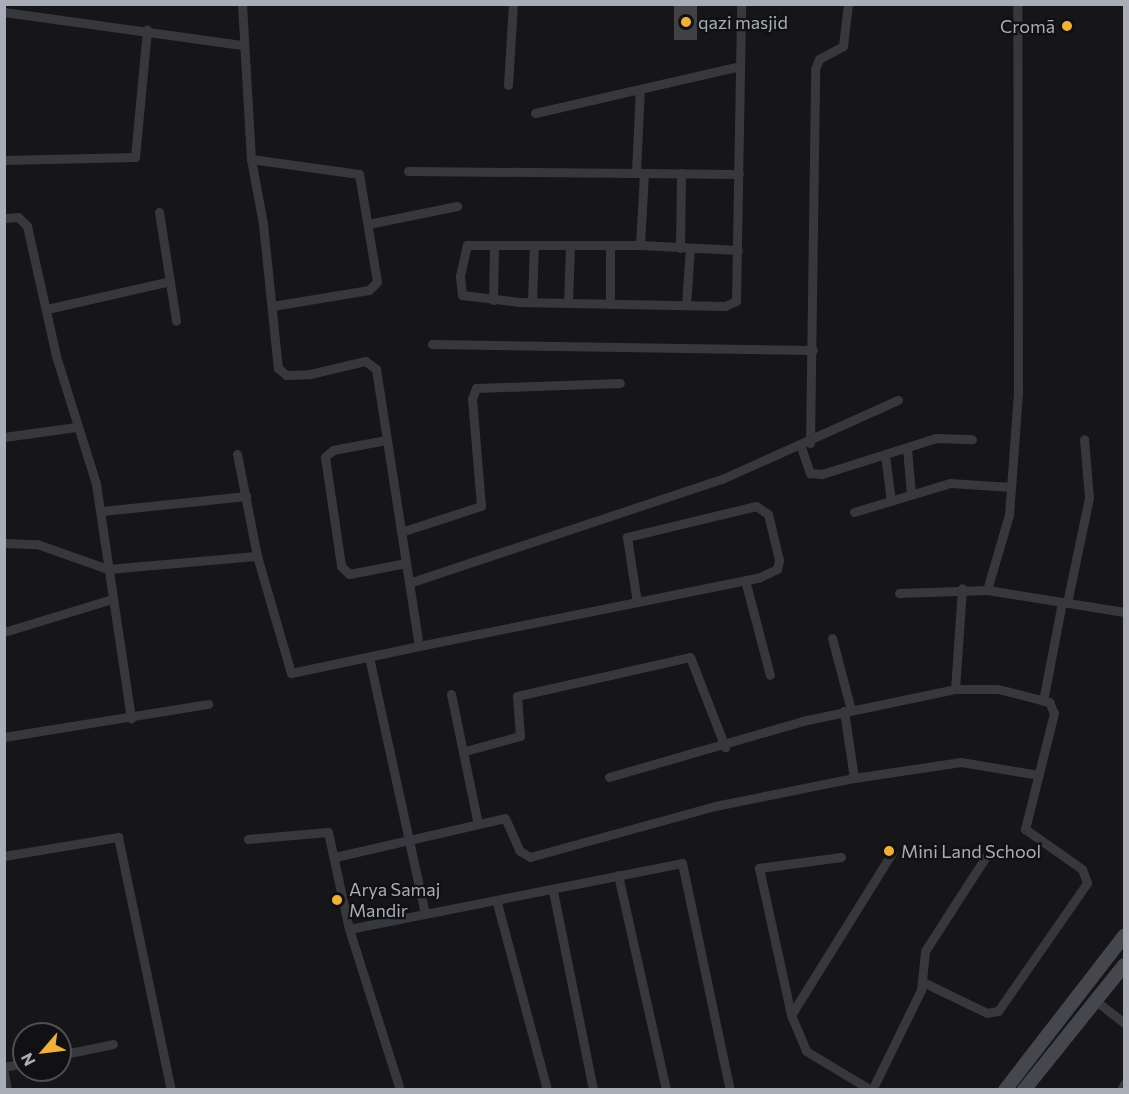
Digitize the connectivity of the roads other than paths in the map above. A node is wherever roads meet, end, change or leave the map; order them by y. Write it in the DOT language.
graph roads {
  1 [pos="242,4"];
  2 [pos="513,4"];
  3 [pos="741,4"];
  4 [pos="848,4"];
  5 [pos="1017,4"];
  6 [pos="4,12"];
  7 [pos="147,30"];
  8 [pos="242,45"];
  9 [pos="740,66"];
  10 [pos="508,85"];
  11 [pos="640,89"];
  12 [pos="535,113"];
  13 [pos="250,159"];
  14 [pos="4,160"];
  15 [pos="408,171"];
  16 [pos="640,173"];
  17 [pos="681,174"];
  18 [pos="739,174"];
  19 [pos="457,206"];
  20 [pos="159,212"];
  21 [pos="4,218"];
  22 [pos="368,225"];
  23 [pos="640,245"];
  24 [pos="494,246"];
  25 [pos="534,246"];
  26 [pos="610,246"];
  27 [pos="570,247"];
  28 [pos="685,248"];
  29 [pos="738,250"];
  30 [pos="170,281"];
  31 [pos="493,300"];
  32 [pos="532,302"];
  33 [pos="568,303"];
  34 [pos="609,304"];
  35 [pos="686,305"];
  36 [pos="272,306"];
  37 [pos="47,309"];
  38 [pos="176,321"];
  39 [pos="432,344"];
  40 [pos="813,350"];
  41 [pos="620,383"];
  42 [pos="898,399"];
  43 [pos="76,427"];
  44 [pos="4,436"];
  45 [pos="972,439"];
  46 [pos="1084,439"];
  47 [pos="386,440"];
  48 [pos="806,445"];
  49 [pos="907,448"];
  50 [pos="237,454"];
  51 [pos="885,455"];
  52 [pos="1011,487"];
  53 [pos="911,494"];
  54 [pos="246,496"];
  55 [pos="891,501"];
  56 [pos="102,511"];
  57 [pos="854,512"];
  58 [pos="401,532"];
  59 [pos="4,543"];
  60 [pos="257,556"];
  61 [pos="406,563"];
  62 [pos="108,569"];
  63 [pos="745,580"];
  64 [pos="410,582"];
  65 [pos="962,588"];
  66 [pos="987,590"];
  67 [pos="899,593"];
  68 [pos="112,599"];
  69 [pos="637,602"];
  70 [pos="1064,603"];
  71 [pos="1125,612"];
  72 [pos="4,632"];
  73 [pos="832,638"];
  74 [pos="419,646"];
  75 [pos="369,657"];
  76 [pos="770,675"];
  77 [pos="955,689"];
  78 [pos="452,694"];
  79 [pos="1043,700"];
  80 [pos="208,704"];
  81 [pos="848,711"];
  82 [pos="131,718"];
  83 [pos="4,737"];
  84 [pos="725,747"];
  85 [pos="465,751"];
  86 [pos="1039,774"];
  87 [pos="609,777"];
  88 [pos="854,778"];
  89 [pos="478,824"];
  90 [pos="248,839"];
  91 [pos="410,842"];
  92 [pos="892,853"];
  93 [pos="4,856"];
  94 [pos="841,856"];
  95 [pos="335,858"];
  96 [pos="985,858"];
  97 [pos="618,875"];
  98 [pos="553,891"];
  99 [pos="497,903"];
  100 [pos="425,913"];
  101 [pos="349,929"];
  102 [pos="1125,936"];
  103 [pos="1125,965"];
  104 [pos="924,982"];
  105 [pos="1096,1001"];
  106 [pos="791,1015"];
  107 [pos="1125,1023"];
  108 [pos="113,1044"];
  109 [pos="72,1053"];
  110 [pos="4,1073"];
  111 [pos="1125,1084"];
  112 [pos="7,1089"];
  113 [pos="171,1089"];
  114 [pos="400,1089"];
  115 [pos="547,1089"];
  116 [pos="593,1089"];
  117 [pos="666,1089"];
  118 [pos="730,1089"];
  119 [pos="871,1089"];
  120 [pos="1005,1089"];
  121 [pos="1024,1089"];
  122 [pos="1121,1089"];
  1 -- 8 [label="street"];
  2 -- 10 [label="street"];
  3 -- 9 [label="street"];
  4 -- 40 [label="street"];
  5 -- 52 [label="street"];
  6 -- 7 [label="street"];
  7 -- 8 [label="street"];
  7 -- 14 [label="street"];
  8 -- 13 [label="street"];
  9 -- 11 [label="street"];
  9 -- 18 [label="street"];
  11 -- 12 [label="street"];
  11 -- 16 [label="street"];
  13 -- 22 [label="street"];
  13 -- 36 [label="street"];
  15 -- 16 [label="street"];
  16 -- 17 [label="street"];
  16 -- 23 [label="street"];
  17 -- 18 [label="street"];
  17 -- 28 [label="street"];
  18 -- 29 [label="street"];
  19 -- 22 [label="street"];
  20 -- 30 [label="street"];
  21 -- 37 [label="street"];
  22 -- 36 [label="street"];
  23 -- 26 [label="street"];
  23 -- 28 [label="street"];
  24 -- 25 [label="street"];
  24 -- 31 [label="street"];
  24 -- 31 [label="street"];
  25 -- 27 [label="street"];
  25 -- 32 [label="street"];
  26 -- 27 [label="street"];
  26 -- 34 [label="street"];
  27 -- 33 [label="street"];
  28 -- 29 [label="street"];
  28 -- 35 [label="street"];
  29 -- 35 [label="street"];
  30 -- 37 [label="street"];
  30 -- 38 [label="street"];
  31 -- 32 [label="street"];
  32 -- 33 [label="street"];
  33 -- 34 [label="street"];
  34 -- 35 [label="street"];
  36 -- 47 [label="street"];
  37 -- 43 [label="street"];
  39 -- 40 [label="street"];
  40 -- 48 [label="street"];
  41 -- 58 [label="street"];
  42 -- 48 [label="street"];
  43 -- 44 [label="street"];
  43 -- 56 [label="street"];
  45 -- 49 [label="street"];
  46 -- 70 [label="street"];
  47 -- 58 [label="street"];
  47 -- 61 [label="street"];
  48 -- 51 [label="street"];
  48 -- 64 [label="street"];
  49 -- 51 [label="street"];
  49 -- 53 [label="street"];
  50 -- 54 [label="street"];
  51 -- 55 [label="street"];
  52 -- 53 [label="street"];
  52 -- 66 [label="street"];
  53 -- 55 [label="street"];
  54 -- 56 [label="street"];
  54 -- 60 [label="street"];
  55 -- 57 [label="street"];
  56 -- 62 [label="street"];
  58 -- 61 [label="street"];
  59 -- 62 [label="street"];
  60 -- 62 [label="street"];
  60 -- 75 [label="street"];
  61 -- 64 [label="street"];
  62 -- 68 [label="street"];
  63 -- 69 [label="street"];
  63 -- 69 [label="street"];
  63 -- 76 [label="street"];
  64 -- 74 [label="street"];
  65 -- 66 [label="street"];
  65 -- 67 [label="street"];
  65 -- 77 [label="street"];
  66 -- 70 [label="street"];
  68 -- 72 [label="street"];
  68 -- 82 [label="street"];
  69 -- 74 [label="street"];
  70 -- 71 [label="street"];
  70 -- 79 [label="street"];
  73 -- 81 [label="street"];
  74 -- 75 [label="street"];
  75 -- 91 [label="street"];
  77 -- 79 [label="street"];
  77 -- 81 [label="street"];
  78 -- 85 [label="street"];
  79 -- 86 [label="street"];
  80 -- 82 [label="street"];
  81 -- 84 [label="street"];
  81 -- 88 [label="street"];
  82 -- 83 [label="street"];
  84 -- 85 [label="street"];
  84 -- 87 [label="street"];
  85 -- 89 [label="street"];
  86 -- 88 [label="street"];
  86 -- 104 [label="street"];
  88 -- 89 [label="street"];
  89 -- 91 [label="street"];
  90 -- 95 [label="street"];
  91 -- 95 [label="street"];
  91 -- 100 [label="street"];
  92 -- 106 [label="street"];
  93 -- 113 [label="street"];
  94 -- 106 [label="street"];
  95 -- 101 [label="street"];
  96 -- 104 [label="street"];
  97 -- 98 [label="street"];
  97 -- 117 [label="street"];
  97 -- 118 [label="street"];
  98 -- 99 [label="street"];
  98 -- 116 [label="street"];
  99 -- 100 [label="street"];
  99 -- 115 [label="street"];
  100 -- 101 [label="street"];
  101 -- 114 [label="street"];
  102 -- 120 [label="main road"];
  103 -- 105 [label="main road"];
  104 -- 119 [label="street"];
  105 -- 107 [label="street"];
  105 -- 121 [label="main road"];
  106 -- 119 [label="street"];
  108 -- 109 [label="street"];
  110 -- 112 [label="street"];
  111 -- 122 [label="street"];
}
